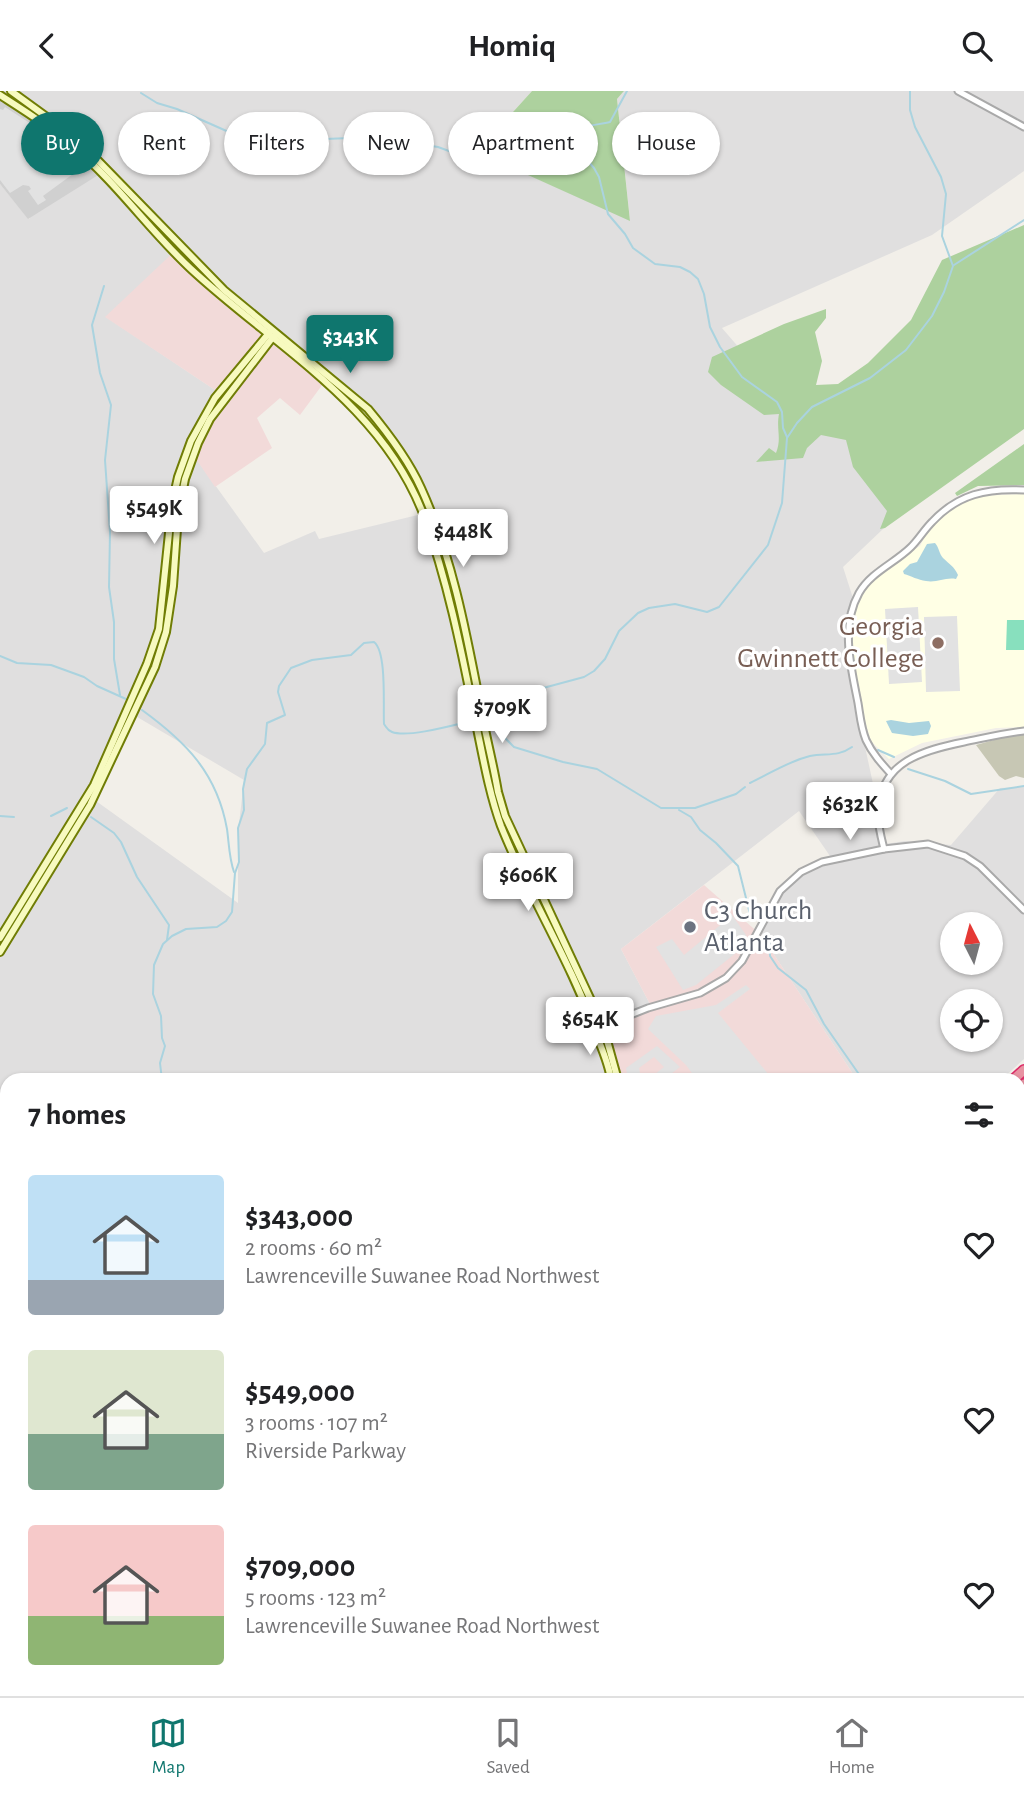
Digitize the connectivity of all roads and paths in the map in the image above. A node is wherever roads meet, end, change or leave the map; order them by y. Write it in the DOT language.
graph roads {
  1 [pos="958,91"];
  2 [pos="6,93"];
  3 [pos="1024,127"];
  4 [pos="254,323"];
  5 [pos="272,333"];
  6 [pos="259,350"];
  7 [pos="288,351"];
  8 [pos="1024,489"];
  9 [pos="477,711"];
  10 [pos="480,726"];
  11 [pos="1024,731"];
  12 [pos="891,774"];
  13 [pos="884,849"];
  14 [pos="1024,910"];
  15 [pos="0,938"];
  16 [pos="0,952"];
  17 [pos="603,1026"];
  18 [pos="595,1029"];
  19 [pos="609,1073"];
  20 [pos="616,1073"];
  1 -- 3 [label="street"];
  2 -- 4 [label="main road"];
  2 -- 5 [label="main road"];
  4 -- 5 [label="main road"];
  4 -- 6 [label="main road"];
  5 -- 6 [label="main road"];
  5 -- 7 [label="main road"];
  5 -- 9 [label="main road"];
  6 -- 7 [label="main road"];
  6 -- 15 [label="main road"];
  6 -- 16 [label="main road"];
  7 -- 9 [label="main road"];
  8 -- 12 [label="street"];
  9 -- 10 [label="main road"];
  10 -- 17 [label="main road"];
  10 -- 18 [label="main road"];
  11 -- 12 [label="street"];
  12 -- 13 [label="street"];
  13 -- 14 [label="street"];
  13 -- 17 [label="street"];
  17 -- 18 [label="street"];
  17 -- 20 [label="main road"];
  18 -- 19 [label="main road"];
}
